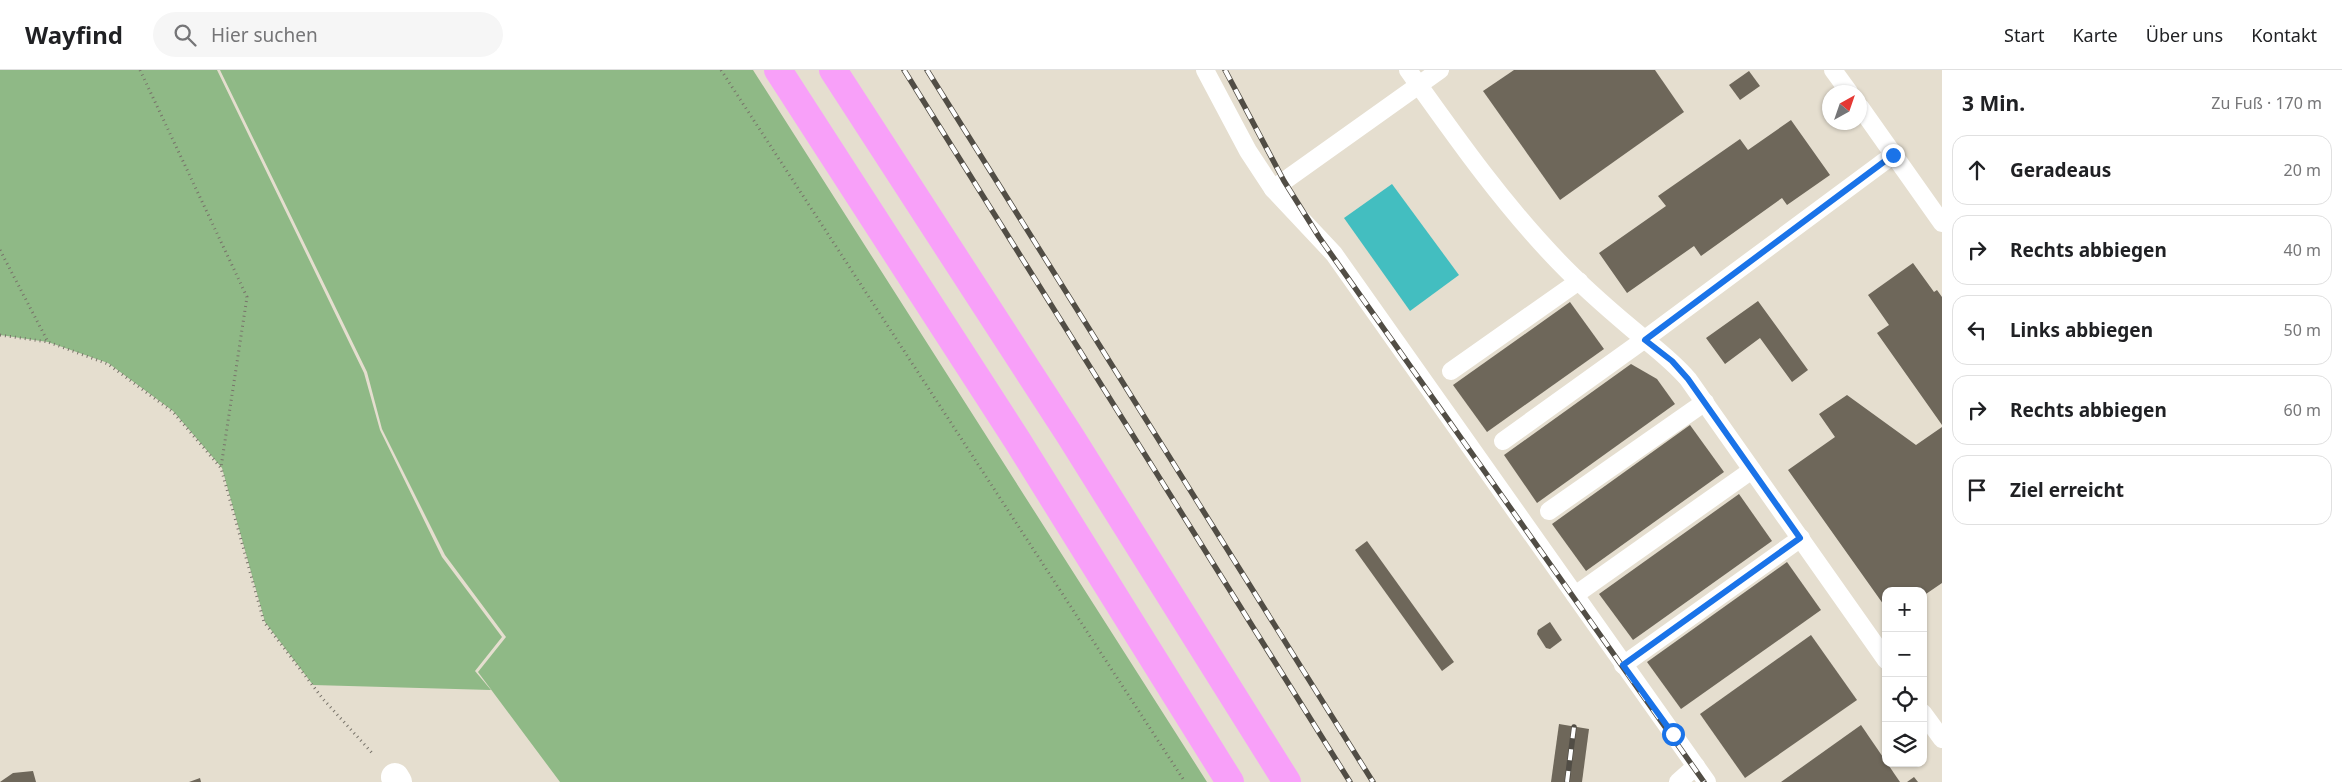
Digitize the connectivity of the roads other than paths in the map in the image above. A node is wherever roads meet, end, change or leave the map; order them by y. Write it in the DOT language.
graph roads {
  1 [pos="778,70"];
  2 [pos="833,70"];
  3 [pos="1205,70"];
  4 [pos="1408,70"];
  5 [pos="1440,70"];
  6 [pos="1833,70"];
  7 [pos="1419,85"];
  8 [pos="1844,85"];
  9 [pos="1867,118"];
  10 [pos="1893,155"];
  11 [pos="1273,188"];
  12 [pos="1942,223"];
  13 [pos="1579,281"];
  14 [pos="1645,340"];
  15 [pos="1451,371"];
  16 [pos="1704,402"];
  17 [pos="1503,441"];
  18 [pos="1752,470"];
  19 [pos="1549,511"];
  20 [pos="1800,538"];
  21 [pos="1575,595"];
  22 [pos="1882,654"];
  23 [pos="1623,665"];
  24 [pos="1927,718"];
  25 [pos="1942,739"];
  26 [pos="1696,766"];
  27 [pos="1230,782"];
  28 [pos="1287,782"];
  29 [pos="1678,782"];
  30 [pos="1707,782"];
  1 -- 27 [label="highway"];
  2 -- 28 [label="highway"];
  3 -- 11 [label="lane"];
  4 -- 7 [label="lane"];
  5 -- 7 [label="lane"];
  6 -- 8 [label="lane"];
  7 -- 11 [label="lane"];
  7 -- 13 [label="lane"];
  9 -- 10 [label="lane"];
  10 -- 12 [label="lane"];
  10 -- 14 [label="lane"];
  11 -- 21 [label="lane"];
  13 -- 14 [label="lane"];
  13 -- 15 [label="lane"];
  14 -- 16 [label="lane"];
  14 -- 17 [label="lane"];
  16 -- 18 [label="lane"];
  16 -- 19 [label="lane"];
  18 -- 20 [label="lane"];
  18 -- 21 [label="lane"];
  20 -- 22 [label="lane"];
  20 -- 23 [label="lane"];
  21 -- 23 [label="lane"];
  23 -- 26 [label="lane"];
  24 -- 25 [label="lane"];
  26 -- 29 [label="lane"];
  26 -- 30 [label="lane"];
}
